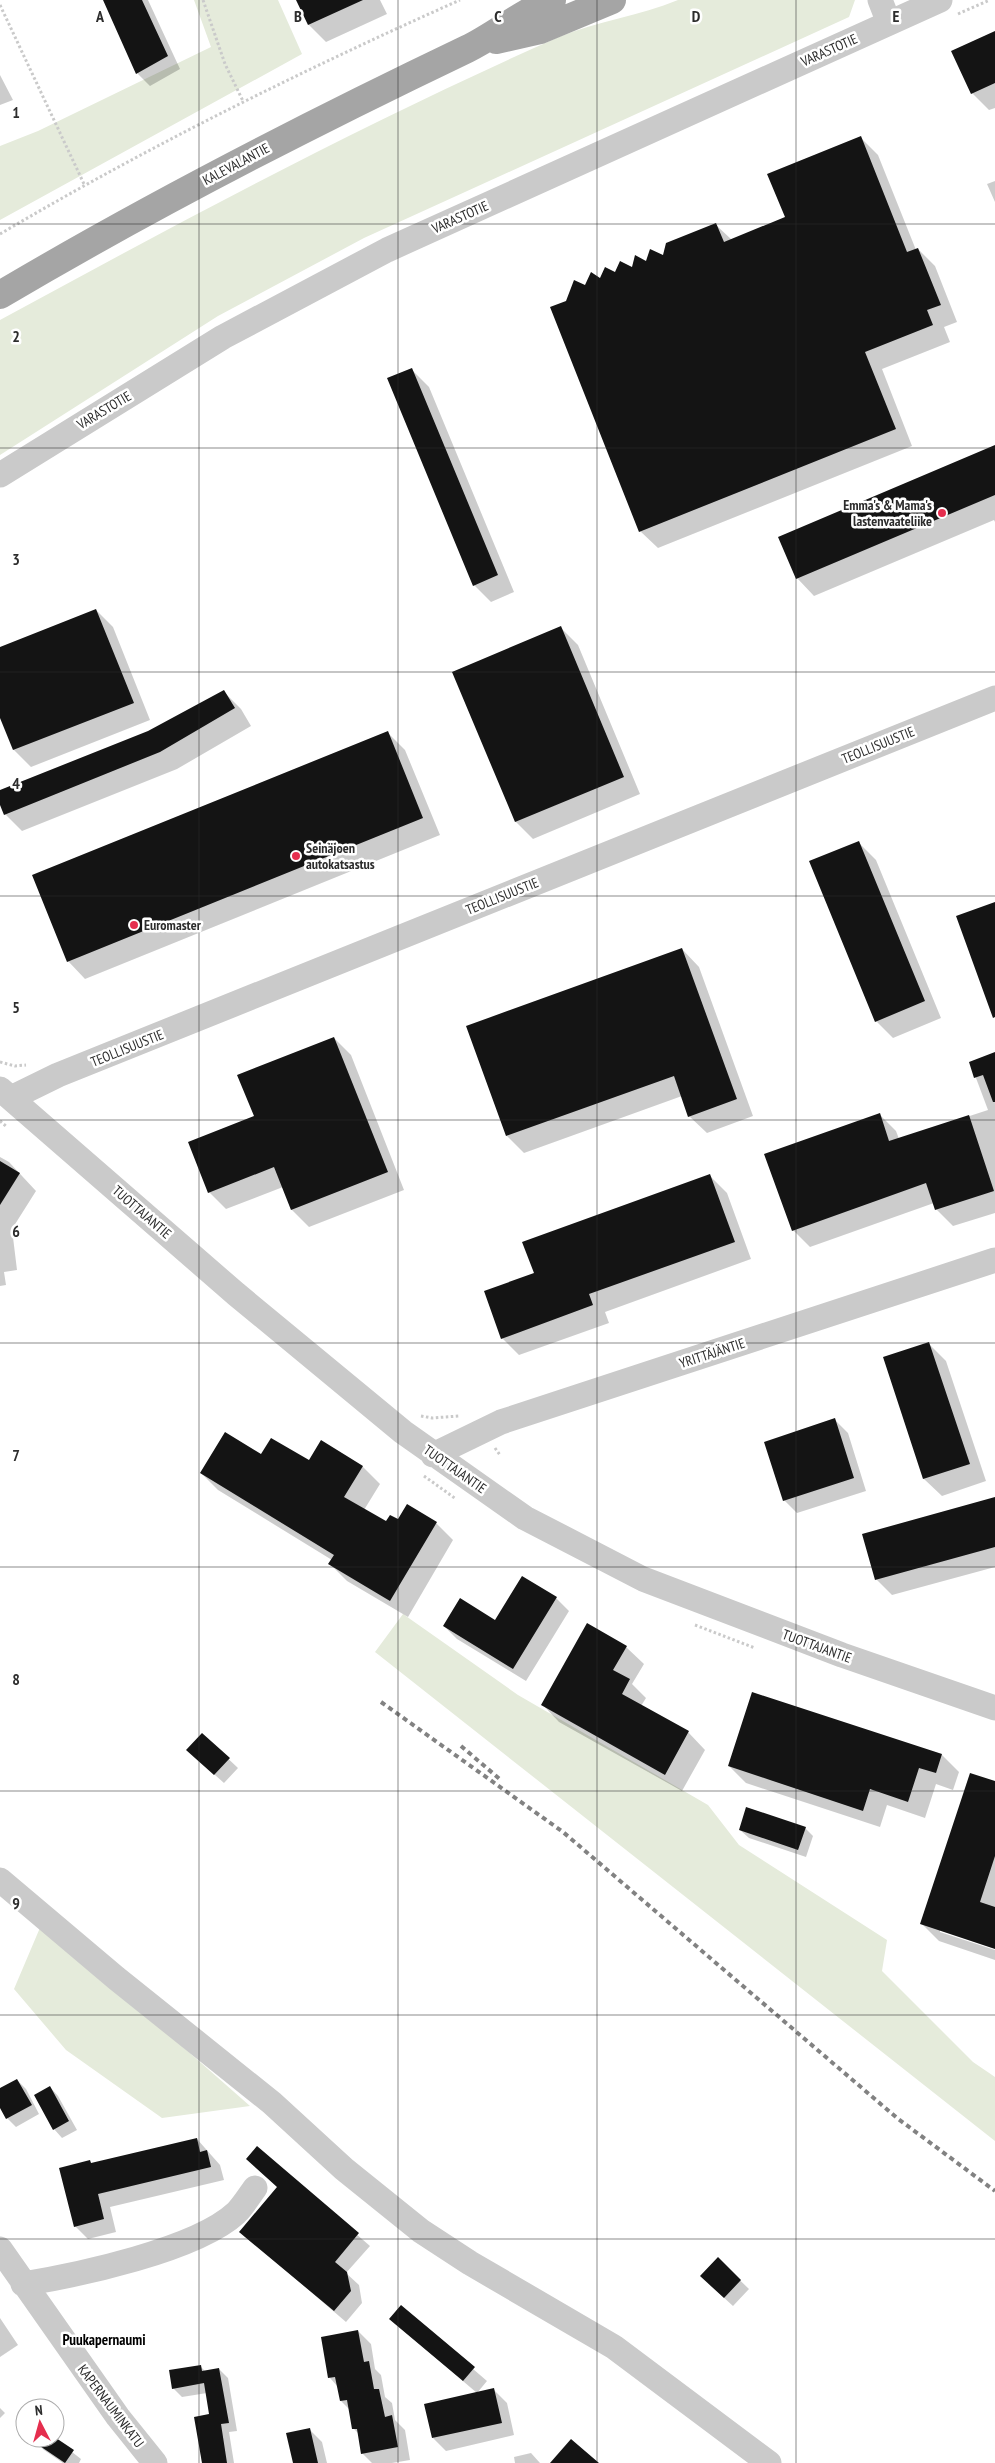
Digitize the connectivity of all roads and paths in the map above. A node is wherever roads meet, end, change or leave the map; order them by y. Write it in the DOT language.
graph roads {
  1 [pos="203,0"];
  2 [pos="460,0"];
  3 [pos="552,0"];
  4 [pos="612,0"];
  5 [pos="880,0"];
  6 [pos="990,0"];
  7 [pos="0,6"];
  8 [pos="911,6"];
  9 [pos="947,8"];
  10 [pos="889,23"];
  11 [pos="478,44"];
  12 [pos="243,101"];
  13 [pos="84,184"];
  14 [pos="0,234"];
  15 [pos="0,295"];
  16 [pos="0,474"];
  17 [pos="995,698"];
  18 [pos="6,1094"];
  19 [pos="995,1260"];
  20 [pos="433,1455"];
  21 [pos="995,1708"];
  22 [pos="0,1880"];
  23 [pos="255,2188"];
  24 [pos="0,2249"];
  25 [pos="23,2284"];
  26 [pos="155,2463"];
  27 [pos="769,2463"];
  1 -- 12 [label="path"];
  2 -- 12 [label="path"];
  3 -- 11 [label="main road, KALEVALANTIE"];
  4 -- 11 [label="main road, KALEVALANTIE"];
  5 -- 10 [label="street"];
  6 -- 9 [label="path"];
  7 -- 13 [label="path"];
  8 -- 9 [label="street, VARASTOTIE"];
  8 -- 10 [label="street, VARASTOTIE"];
  10 -- 16 [label="street, VARASTOTIE"];
  11 -- 15 [label="main road, KALEVALANTIE"];
  12 -- 13 [label="path"];
  13 -- 14 [label="path"];
  17 -- 18 [label="street, TEOLLISUUSTIE"];
  18 -- 20 [label="street, TUOTTAJANTIE"];
  19 -- 20 [label="street, YRITTÄJÄNTIE"];
  20 -- 21 [label="street, TUOTTAJANTIE"];
  22 -- 27 [label="street"];
  23 -- 25 [label="street"];
  24 -- 25 [label="street, KAPERNAUMINKATU"];
  25 -- 26 [label="street, KAPERNAUMINKATU"];
}
